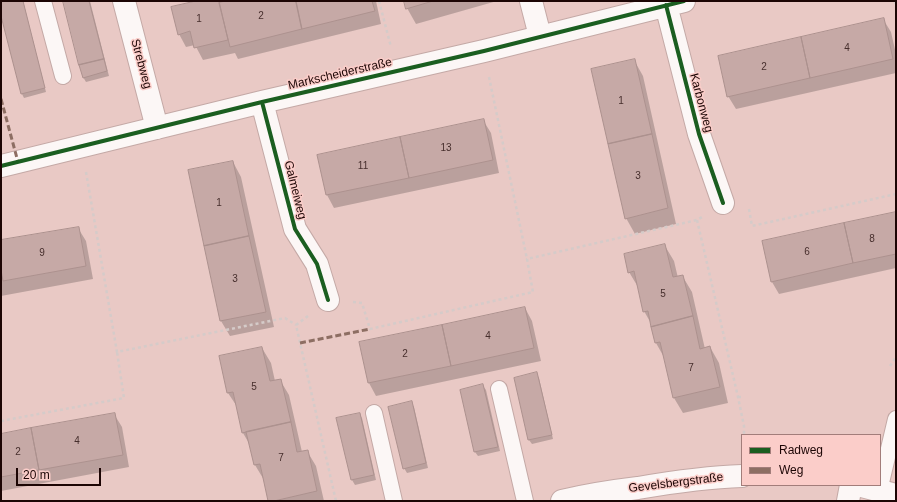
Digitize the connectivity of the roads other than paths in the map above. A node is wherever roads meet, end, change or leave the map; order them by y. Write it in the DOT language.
graph roads {
  1 [pos="43,1"];
  2 [pos="124,1"];
  3 [pos="531,1"];
  4 [pos="675,3"];
  5 [pos="540,36"];
  6 [pos="63,76"];
  7 [pos="262,102"];
  8 [pos="157,128"];
  9 [pos="1,166"];
  10 [pos="723,203"];
  11 [pos="328,300"];
  12 [pos="499,389"];
  13 [pos="374,413"];
  14 [pos="896,419"];
  15 [pos="741,476"];
  16 [pos="851,486"];
  17 [pos="862,486"];
  18 [pos="888,493"];
  19 [pos="394,501"];
  20 [pos="525,501"];
  21 [pos="562,501"];
  22 [pos="848,501"];
  1 -- 6 [label="lane"];
  2 -- 8 [label="street, Strebweg"];
  3 -- 5 [label="street"];
  4 -- 5 [label="street, Markscheiderstraße"];
  4 -- 10 [label="street, Karbonweg"];
  5 -- 7 [label="street, Markscheiderstraße"];
  7 -- 8 [label="street, Markscheiderstraße"];
  7 -- 11 [label="street, Galmeiweg"];
  8 -- 9 [label="street, Markscheiderstraße"];
  12 -- 20 [label="lane"];
  13 -- 19 [label="lane"];
  14 -- 18 [label="lane"];
  15 -- 21 [label="street, Gevelsbergstraße"];
  16 -- 22 [label="street"];
  17 -- 18 [label="street"];
}
